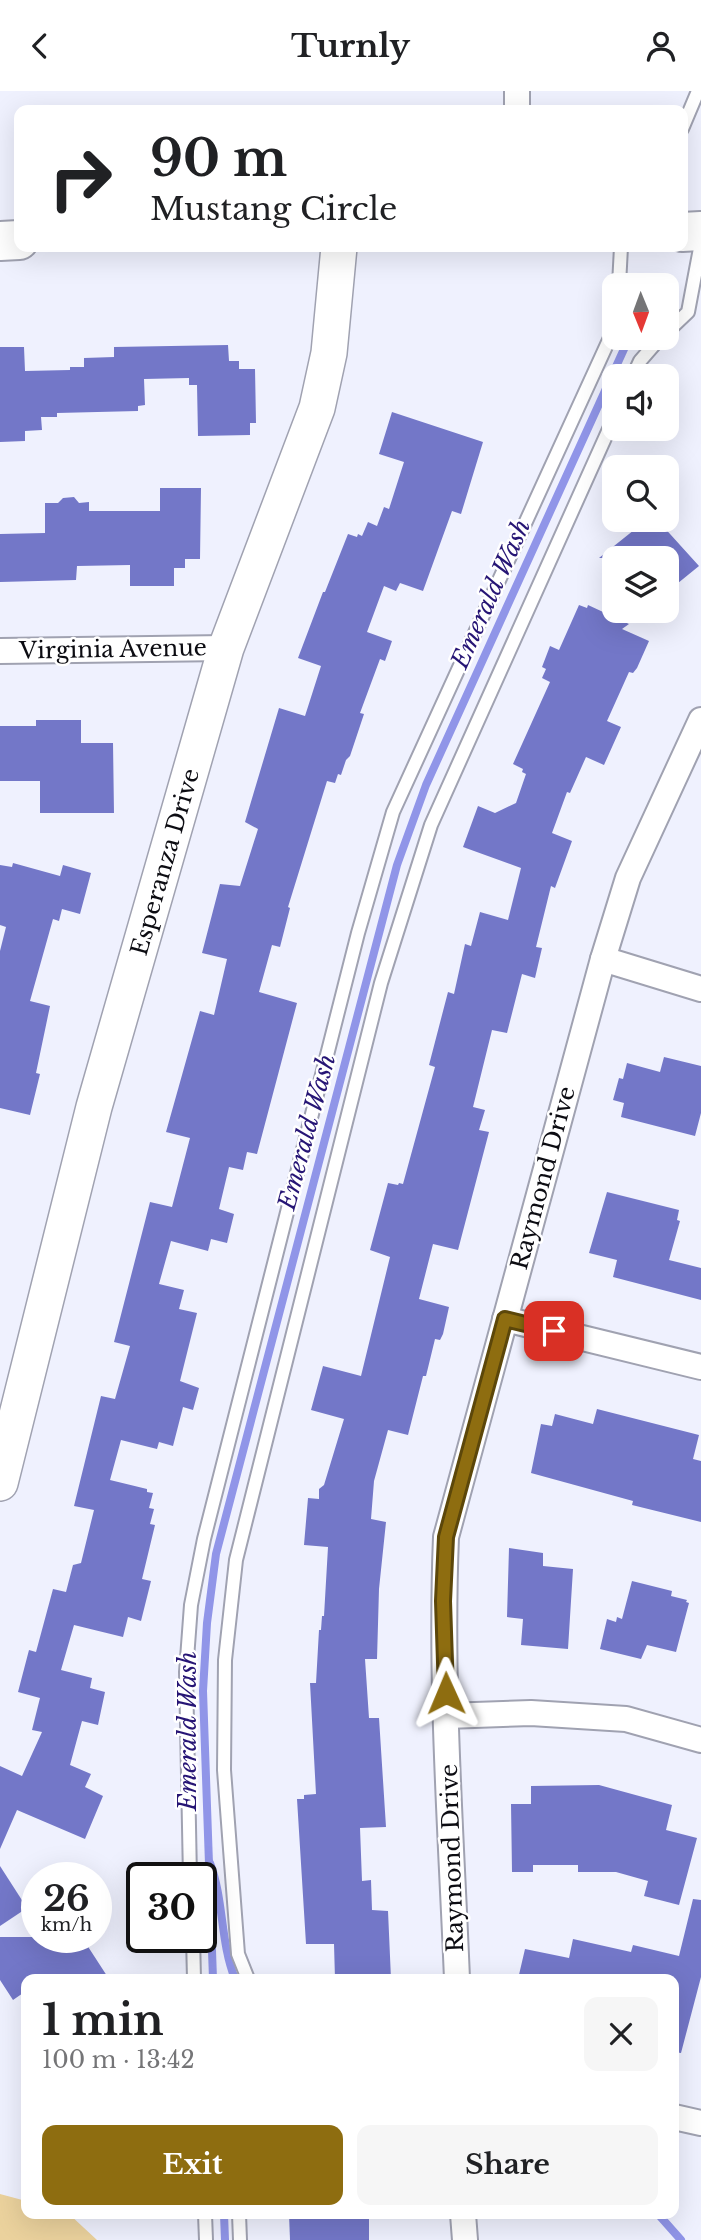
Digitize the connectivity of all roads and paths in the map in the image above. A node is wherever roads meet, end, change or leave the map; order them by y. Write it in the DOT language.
graph roads {
  1 [pos="698,91"];
  2 [pos="688,115"];
  3 [pos="701,243"];
  4 [pos="339,252"];
  5 [pos="621,252"];
  6 [pos="620,273"];
  7 [pos="679,320"];
  8 [pos="604,350"];
  9 [pos="650,350"];
  10 [pos="639,364"];
  11 [pos="604,441"];
  12 [pos="226,647"];
  13 [pos="0,651"];
  14 [pos="701,720"];
  15 [pos="603,959"];
  16 [pos="701,989"];
  17 [pos="505,1319"];
  18 [pos="701,1367"];
  19 [pos="0,1483"];
  20 [pos="446,1716"];
  21 [pos="701,1739"];
  22 [pos="190,1862"];
  23 [pos="193,1953"];
  24 [pos="194,1974"];
  25 [pos="246,1974"];
  26 [pos="457,1974"];
  27 [pos="679,2118"];
  28 [pos="701,2123"];
  29 [pos="205,2219"];
  30 [pos="239,2219"];
  31 [pos="463,2219"];
  32 [pos="206,2240"];
  33 [pos="240,2240"];
  34 [pos="465,2240"];
  1 -- 2 [label="lane"];
  3 -- 7 [label="lane"];
  4 -- 12 [label="main road, Esperanza Drive"];
  5 -- 6 [label="lane"];
  8 -- 22 [label="lane"];
  9 -- 10 [label="lane"];
  11 -- 25 [label="lane"];
  12 -- 13 [label="street, Virginia Avenue"];
  12 -- 19 [label="main road, Esperanza Drive"];
  14 -- 15 [label="street, Raymond Drive"];
  15 -- 16 [label="street"];
  15 -- 17 [label="street, Raymond Drive"];
  17 -- 18 [label="street"];
  17 -- 20 [label="street, Raymond Drive"];
  20 -- 21 [label="street"];
  20 -- 26 [label="street, Raymond Drive"];
  23 -- 24 [label="lane"];
  27 -- 28 [label="street"];
  29 -- 32 [label="lane"];
  30 -- 33 [label="lane"];
  31 -- 34 [label="street"];
}
